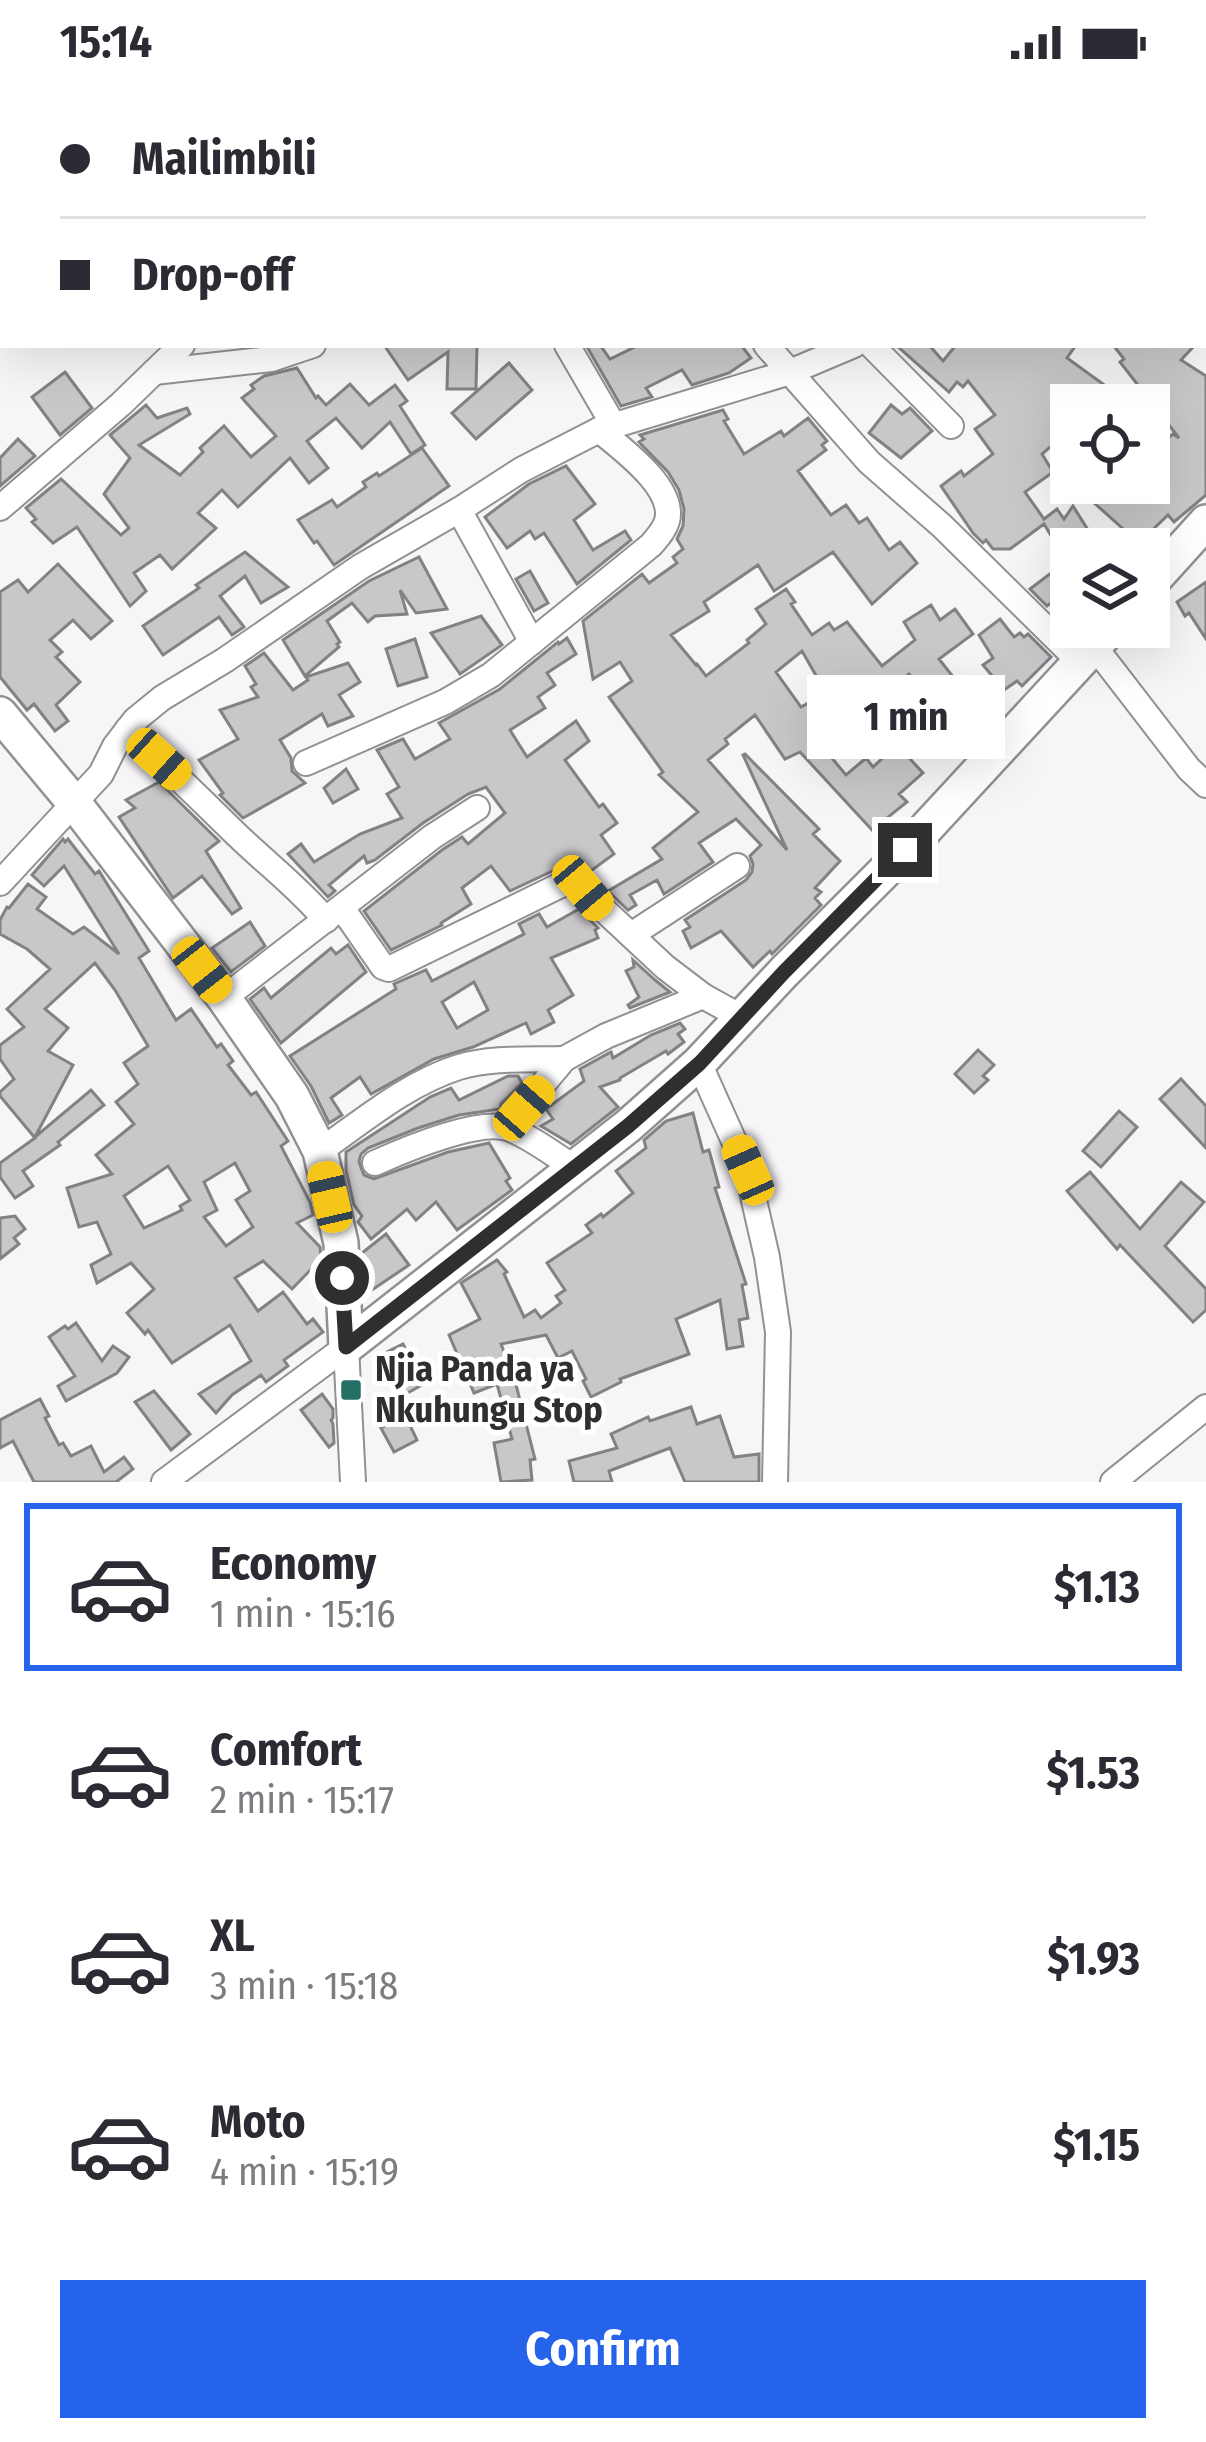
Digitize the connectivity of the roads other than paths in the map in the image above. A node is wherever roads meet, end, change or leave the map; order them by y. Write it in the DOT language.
graph roads {
  1 [pos="179,348"];
  2 [pos="304,348"];
  3 [pos="567,348"];
  4 [pos="769,348"];
  5 [pos="847,348"];
  6 [pos="874,348"];
  7 [pos="154,372"];
  8 [pos="790,372"];
  9 [pos="951,426"];
  10 [pos="607,428"];
  11 [pos="0,508"];
  12 [pos="459,510"];
  13 [pos="1206,522"];
  14 [pos="1170,562"];
  15 [pos="1050,610"];
  16 [pos="532,642"];
  17 [pos="1092,648"];
  18 [pos="1097,648"];
  19 [pos="0,714"];
  20 [pos="127,730"];
  21 [pos="307,763"];
  22 [pos="1206,785"];
  23 [pos="75,804"];
  24 [pos="477,808"];
  25 [pos="737,866"];
  26 [pos="0,883"];
  27 [pos="334,914"];
  28 [pos="631,935"];
  29 [pos="703,996"];
  30 [pos="224,998"];
  31 [pos="743,1018"];
  32 [pos="564,1059"];
  33 [pos="700,1063"];
  34 [pos="507,1127"];
  35 [pos="320,1151"];
  36 [pos="375,1163"];
  37 [pos="575,1168"];
  38 [pos="346,1347"];
  39 [pos="1206,1407"];
  40 [pos="164,1482"];
  41 [pos="353,1482"];
  42 [pos="776,1482"];
  43 [pos="1113,1482"];
  1 -- 7 [label="street"];
  2 -- 7 [label="street"];
  3 -- 10 [label="street"];
  4 -- 8 [label="street"];
  5 -- 8 [label="street"];
  6 -- 9 [label="street"];
  7 -- 11 [label="street"];
  8 -- 10 [label="street"];
  8 -- 15 [label="street"];
  10 -- 12 [label="street"];
  10 -- 16 [label="street"];
  12 -- 16 [label="street"];
  12 -- 20 [label="street"];
  13 -- 14 [label="street"];
  16 -- 21 [label="street"];
  17 -- 31 [label="street"];
  18 -- 22 [label="street"];
  19 -- 23 [label="street"];
  20 -- 23 [label="street"];
  20 -- 27 [label="street"];
  23 -- 26 [label="street"];
  23 -- 30 [label="street"];
  24 -- 27 [label="street"];
  25 -- 28 [label="street"];
  27 -- 28 [label="street"];
  27 -- 30 [label="street"];
  28 -- 29 [label="street"];
  29 -- 31 [label="street"];
  29 -- 32 [label="street"];
  30 -- 35 [label="street"];
  31 -- 33 [label="street"];
  32 -- 34 [label="street"];
  32 -- 35 [label="street"];
  33 -- 37 [label="street"];
  33 -- 42 [label="street"];
  34 -- 36 [label="street"];
  34 -- 37 [label="street"];
  35 -- 38 [label="street"];
  37 -- 38 [label="street"];
  38 -- 40 [label="street"];
  38 -- 41 [label="street"];
  39 -- 43 [label="street"];
}
